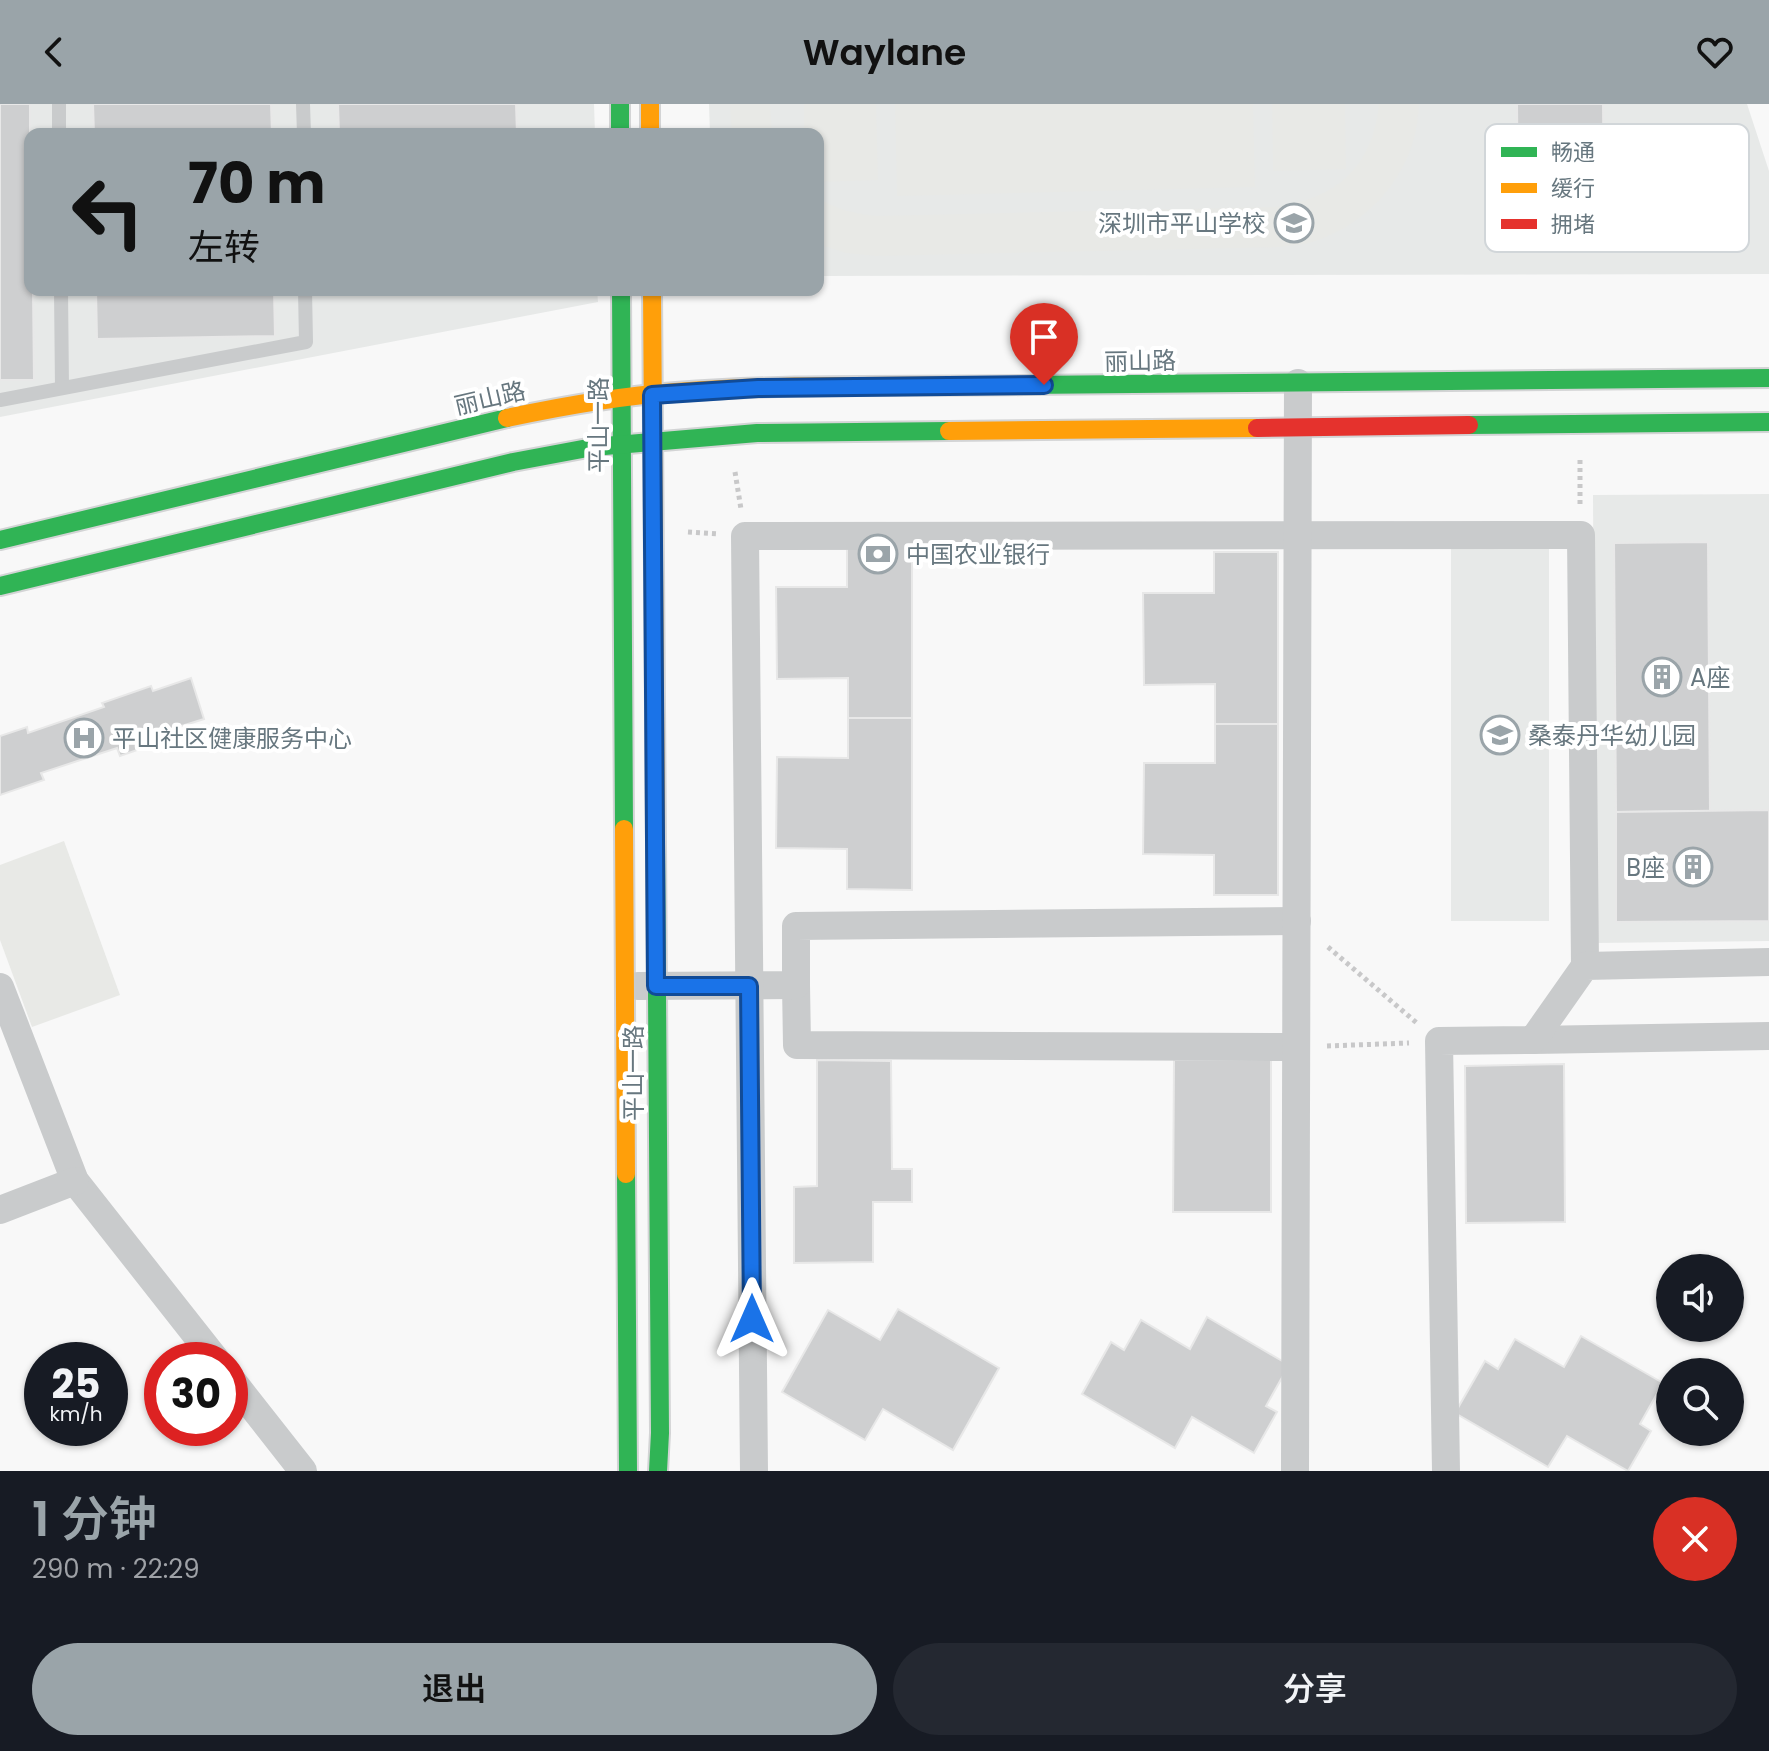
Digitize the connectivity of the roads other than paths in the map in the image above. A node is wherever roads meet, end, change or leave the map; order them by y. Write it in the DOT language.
graph roads {
  1 [pos="59,104"];
  2 [pos="303,104"];
  3 [pos="620,104"];
  4 [pos="650,104"];
  5 [pos="59,128"];
  6 [pos="304,128"];
  7 [pos="620,128"];
  8 [pos="650,128"];
  9 [pos="61,296"];
  10 [pos="305,296"];
  11 [pos="621,296"];
  12 [pos="652,296"];
  13 [pos="1769,378"];
  14 [pos="1298,383"];
  15 [pos="62,388"];
  16 [pos="652,395"];
  17 [pos="622,398"];
  18 [pos="0,400"];
  19 [pos="1769,422"];
  20 [pos="1298,427"];
  21 [pos="653,441"];
  22 [pos="622,444"];
  23 [pos="1297,535"];
  24 [pos="0,540"];
  25 [pos="0,586"];
  26 [pos="1297,921"];
  27 [pos="1769,962"];
  28 [pos="1585,966"];
  29 [pos="796,985"];
  30 [pos="625,986"];
  31 [pos="656,986"];
  32 [pos="749,986"];
  33 [pos="1,995"];
  34 [pos="1769,1036"];
  35 [pos="1533,1040"];
  36 [pos="1296,1047"];
  37 [pos="75,1181"];
  38 [pos="0,1210"];
  39 [pos="202,1342"];
  40 [pos="248,1401"];
  41 [pos="303,1471"];
  42 [pos="628,1471"];
  43 [pos="658,1471"];
  44 [pos="754,1471"];
  45 [pos="1295,1471"];
  46 [pos="1446,1471"];
  1 -- 5 [label="lane"];
  2 -- 6 [label="lane"];
  3 -- 7 [label="street"];
  4 -- 8 [label="street"];
  9 -- 15 [label="lane"];
  10 -- 15 [label="lane"];
  11 -- 17 [label="street, 平山一路"];
  12 -- 16 [label="street, 平山一路"];
  13 -- 14 [label="street, 丽山路"];
  14 -- 16 [label="street, 丽山路"];
  14 -- 20 [label="street"];
  15 -- 18 [label="lane"];
  16 -- 17 [label="street, 丽山路"];
  16 -- 21 [label="street, 平山一路"];
  17 -- 22 [label="street, 平山一路"];
  17 -- 24 [label="street, 丽山路"];
  19 -- 20 [label="street"];
  20 -- 21 [label="street"];
  20 -- 23 [label="street"];
  21 -- 22 [label="street"];
  21 -- 31 [label="street, 平山一路"];
  22 -- 25 [label="street"];
  22 -- 30 [label="street, 平山一路"];
  23 -- 26 [label="street"];
  23 -- 28 [label="street"];
  23 -- 32 [label="street"];
  26 -- 29 [label="street"];
  26 -- 36 [label="street"];
  27 -- 28 [label="street"];
  28 -- 35 [label="street"];
  29 -- 32 [label="street"];
  29 -- 36 [label="street"];
  30 -- 31 [label="street"];
  30 -- 42 [label="street, 平山一路"];
  31 -- 32 [label="street"];
  31 -- 43 [label="street, 平山一路"];
  32 -- 44 [label="street"];
  33 -- 37 [label="street"];
  34 -- 35 [label="street"];
  35 -- 46 [label="street"];
  36 -- 45 [label="street"];
  37 -- 38 [label="street"];
  37 -- 39 [label="street"];
  40 -- 41 [label="street"];
}
